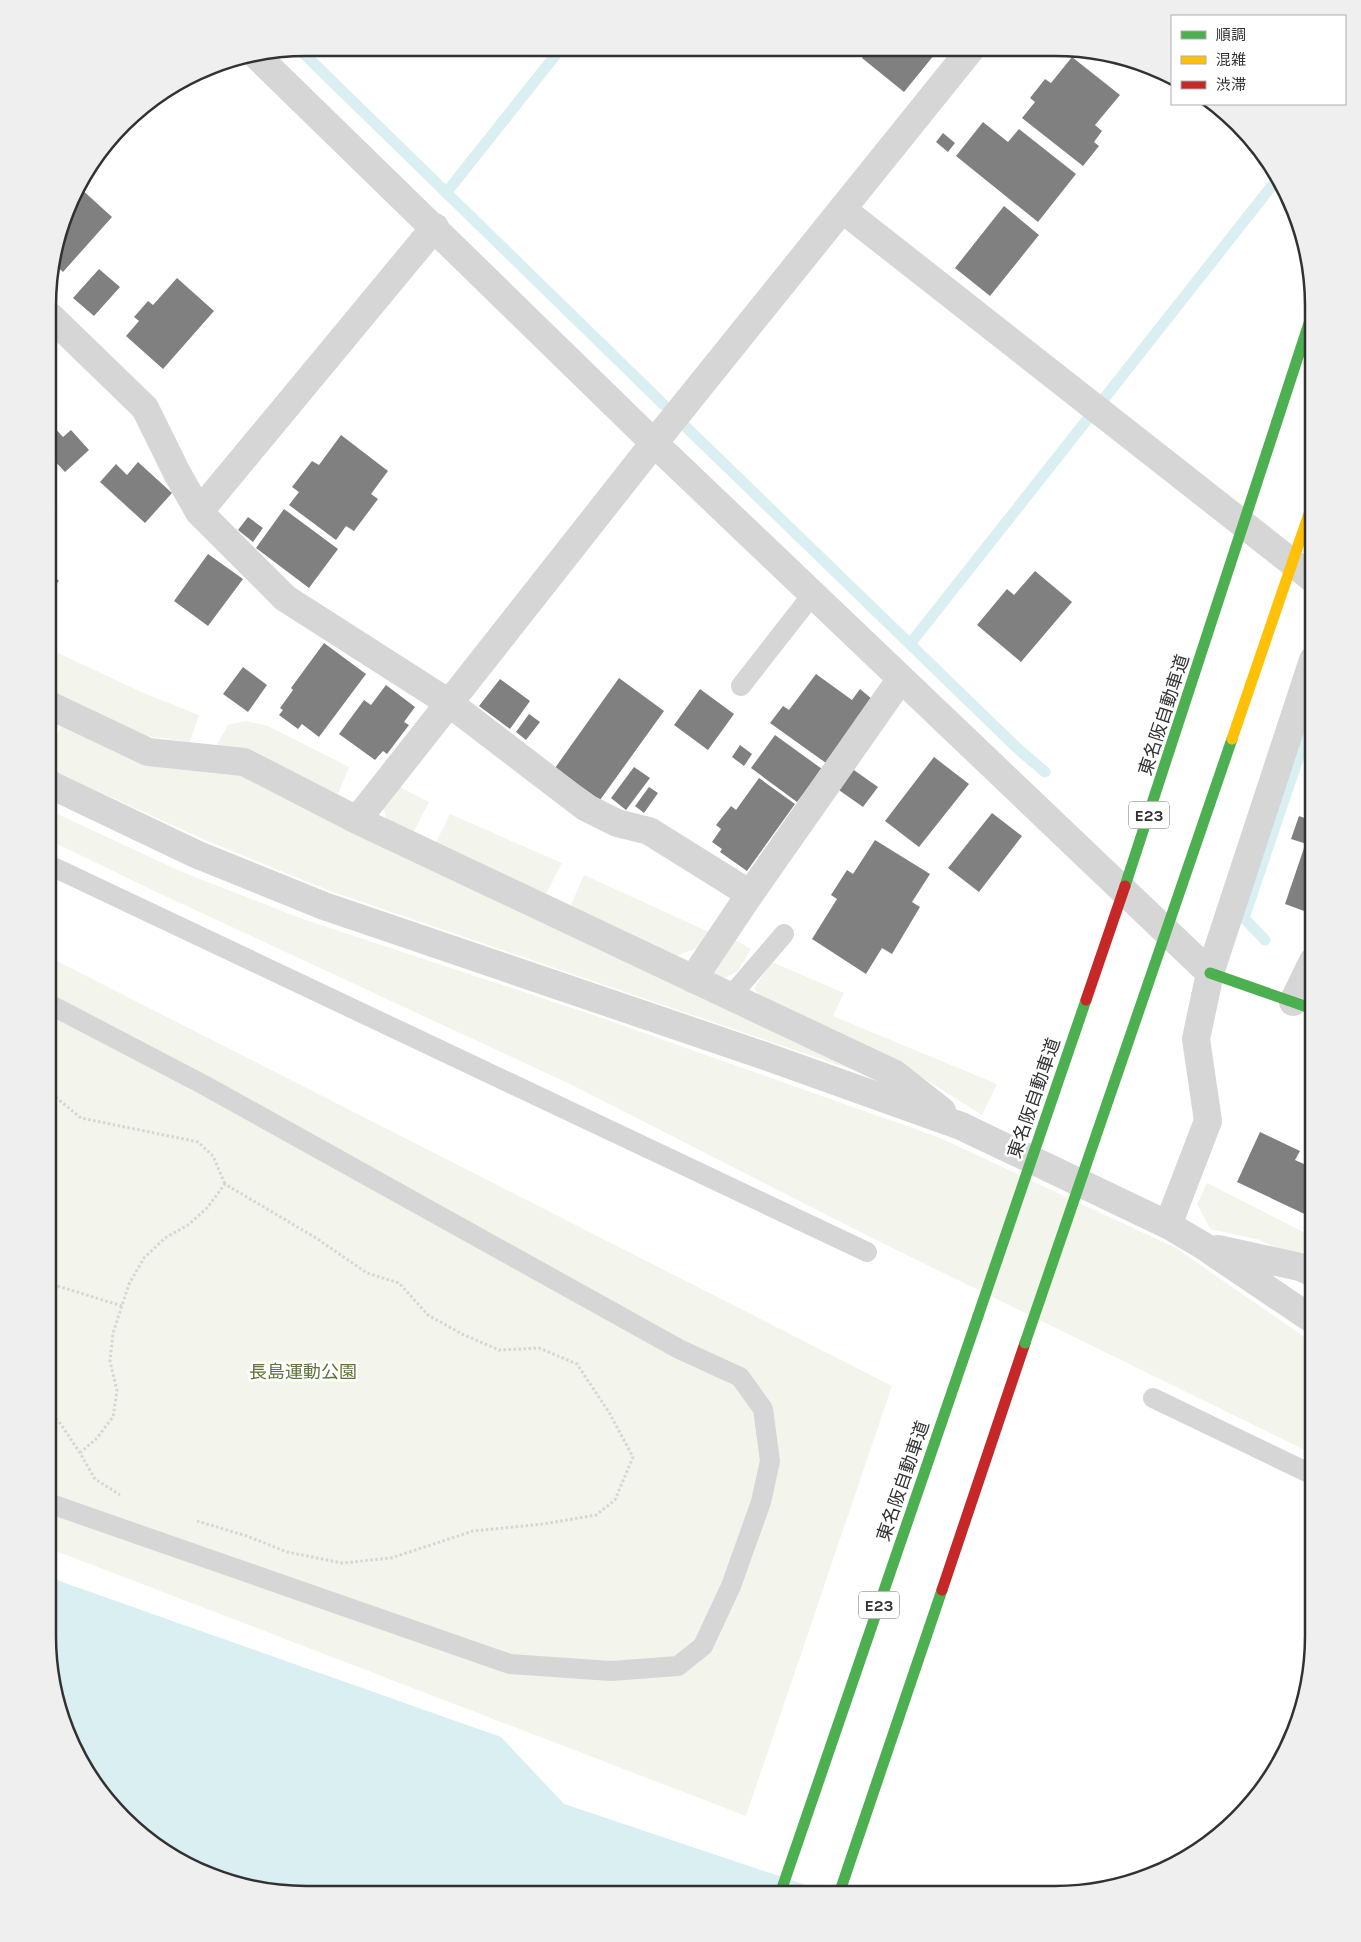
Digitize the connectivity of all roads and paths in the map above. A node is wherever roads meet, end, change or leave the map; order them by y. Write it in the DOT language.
graph roads {
  1 [pos="965,56"];
  2 [pos="261,60"];
  3 [pos="842,209"];
  4 [pos="435,228"];
  5 [pos="56,322"];
  6 [pos="1305,339"];
  7 [pos="654,443"];
  8 [pos="199,512"];
  9 [pos="1305,525"];
  10 [pos="1305,573"];
  11 [pos="812,595"];
  12 [pos="900,680"];
  13 [pos="1305,684"];
  14 [pos="741,686"];
  15 [pos="449,703"];
  16 [pos="56,708"];
  17 [pos="56,787"];
  18 [pos="357,820"];
  19 [pos="56,868"];
  20 [pos="750,894"];
  21 [pos="784,934"];
  22 [pos="1210,973"];
  23 [pos="693,980"];
  24 [pos="730,997"];
  25 [pos="1303,1006"];
  26 [pos="56,1008"];
  27 [pos="56,1098"];
  28 [pos="961,1126"];
  29 [pos="225,1184"];
  30 [pos="1168,1225"];
  31 [pos="1202,1245"];
  32 [pos="867,1252"];
  33 [pos="1305,1270"];
  34 [pos="56,1285"];
  35 [pos="122,1306"];
  36 [pos="1305,1315"];
  37 [pos="1153,1398"];
  38 [pos="56,1419"];
  39 [pos="80,1453"];
  40 [pos="1305,1471"];
  41 [pos="128,1500"];
  42 [pos="56,1506"];
  43 [pos="190,1520"];
  44 [pos="783,1886"];
  45 [pos="842,1886"];
  1 -- 3 [label="street"];
  2 -- 4 [label="street"];
  3 -- 7 [label="street"];
  3 -- 10 [label="street"];
  4 -- 7 [label="street"];
  4 -- 8 [label="street"];
  5 -- 8 [label="street"];
  6 -- 44 [label="main road, 東名阪自動車道 / E23, bridge"];
  7 -- 11 [label="street"];
  7 -- 15 [label="street"];
  8 -- 15 [label="street"];
  9 -- 45 [label="main road, bridge"];
  11 -- 12 [label="street"];
  11 -- 14 [label="lane"];
  12 -- 20 [label="street"];
  12 -- 22 [label="street"];
  13 -- 22 [label="street"];
  15 -- 18 [label="street"];
  15 -- 20 [label="street"];
  16 -- 18 [label="street"];
  17 -- 28 [label="street"];
  18 -- 23 [label="street"];
  19 -- 32 [label="lane"];
  20 -- 23 [label="street"];
  21 -- 24 [label="lane"];
  22 -- 25 [label="main road"];
  22 -- 30 [label="street"];
  23 -- 24 [label="street"];
  24 -- 28 [label="street"];
  26 -- 42 [label="lane"];
  27 -- 29 [label="path"];
  28 -- 30 [label="street"];
  29 -- 35 [label="path"];
  29 -- 43 [label="path"];
  30 -- 31 [label="street"];
  31 -- 33 [label="street"];
  31 -- 36 [label="street"];
  34 -- 35 [label="path"];
  35 -- 39 [label="path"];
  37 -- 40 [label="lane"];
  38 -- 39 [label="path"];
  39 -- 41 [label="path"];
}
